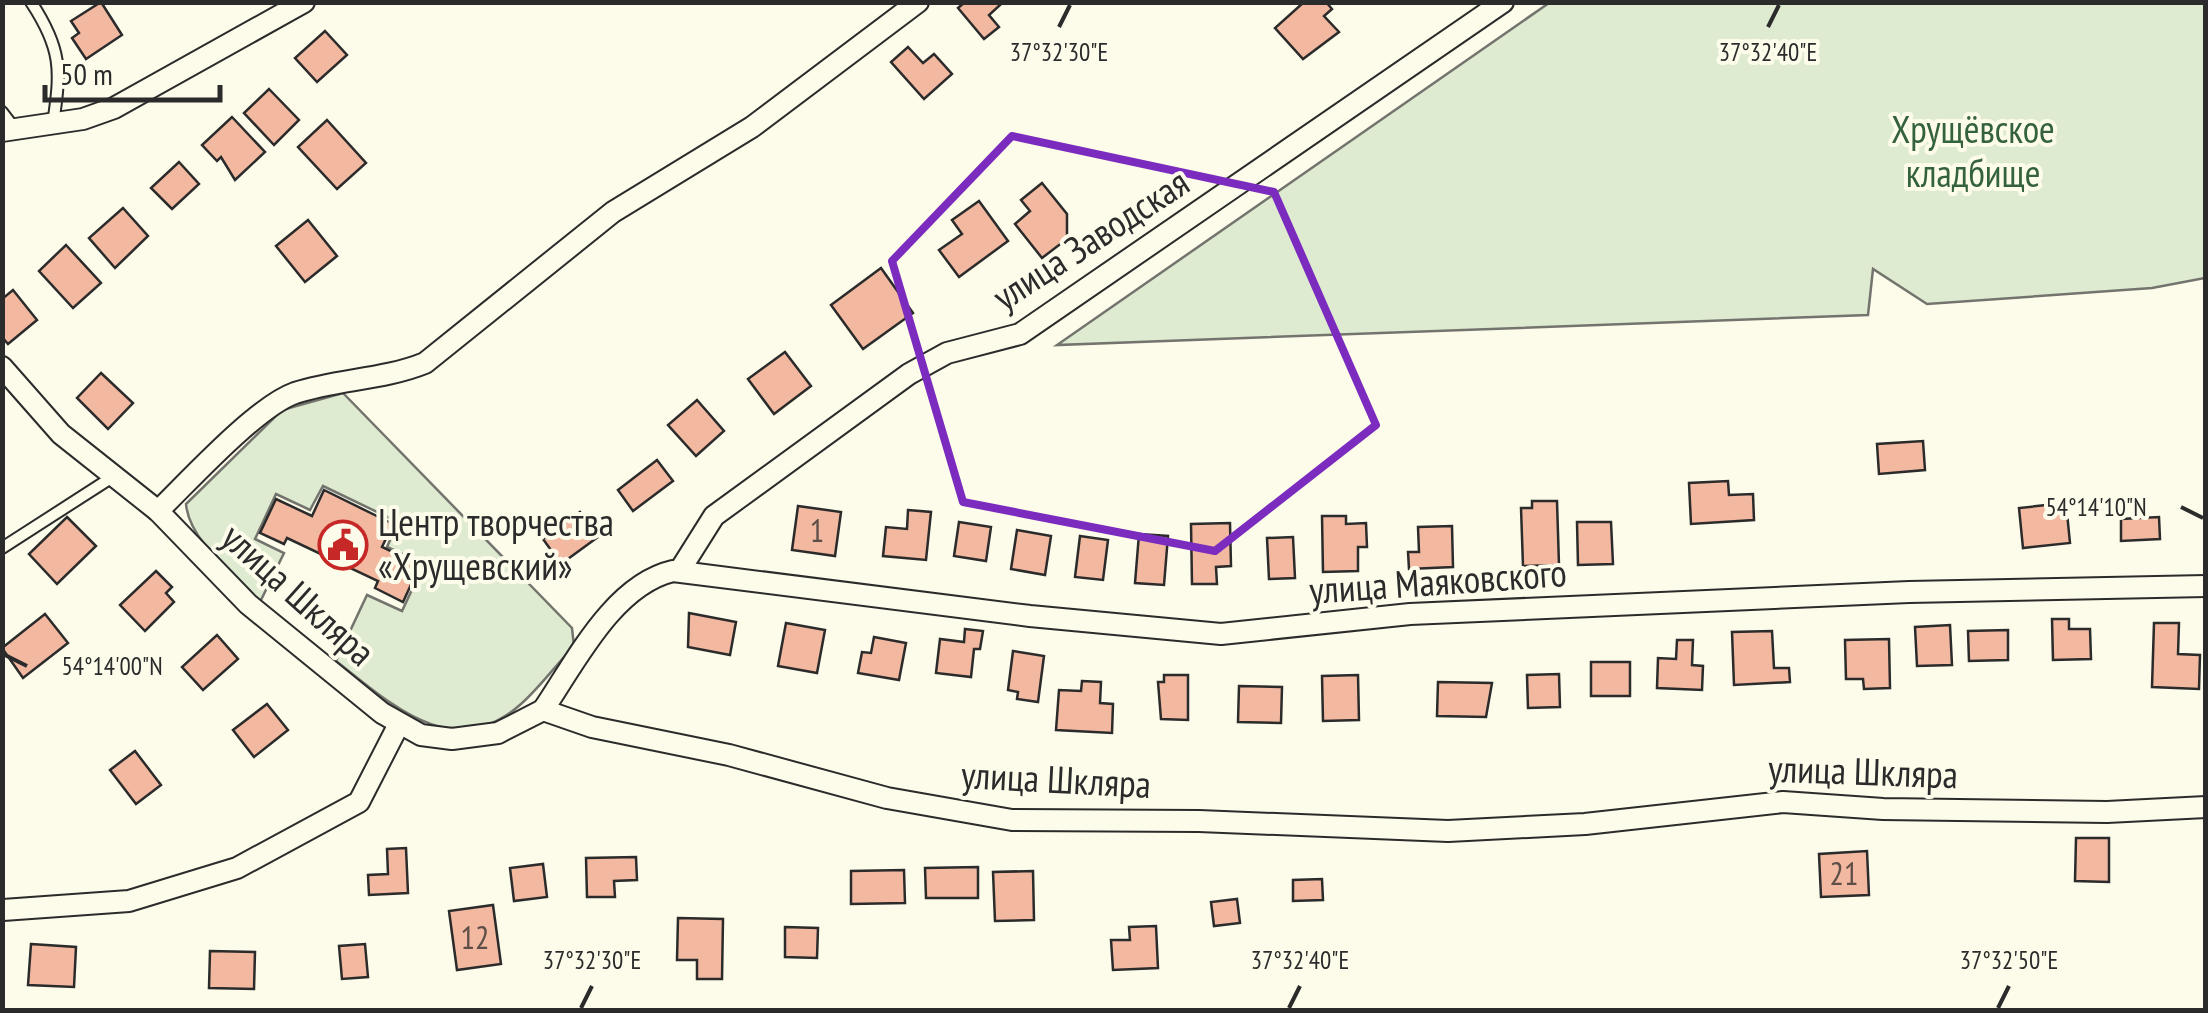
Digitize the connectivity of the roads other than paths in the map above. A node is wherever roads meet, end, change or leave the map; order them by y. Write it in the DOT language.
graph roads {
  1 [pos="30,2"];
  2 [pos="304,2"];
  3 [pos="918,2"];
  4 [pos="1503,2"];
  5 [pos="2,112"];
  6 [pos="53,124"];
  7 [pos="9,130"];
  8 [pos="2,367"];
  9 [pos="114,476"];
  10 [pos="158,511"];
  11 [pos="2,548"];
  12 [pos="680,570"];
  13 [pos="2206,586"];
  14 [pos="543,710"];
  15 [pos="399,724"];
  16 [pos="2206,807"];
  17 [pos="3,910"];
  1 -- 6 [label="lane"];
  2 -- 6 [label="street"];
  3 -- 10 [label="street"];
  4 -- 12 [label="street, улица Заводская"];
  5 -- 7 [label="lane"];
  6 -- 7 [label="street"];
  8 -- 9 [label="street, улица Шкляра"];
  9 -- 10 [label="street, улица Шкляра"];
  9 -- 11 [label="lane"];
  10 -- 15 [label="street, улица Шкляра"];
  12 -- 13 [label="street, улица Маяковского"];
  12 -- 14 [label="street"];
  14 -- 15 [label="street, улица Шкляра"];
  14 -- 16 [label="street, улица Шкляра"];
  15 -- 17 [label="street"];
}
